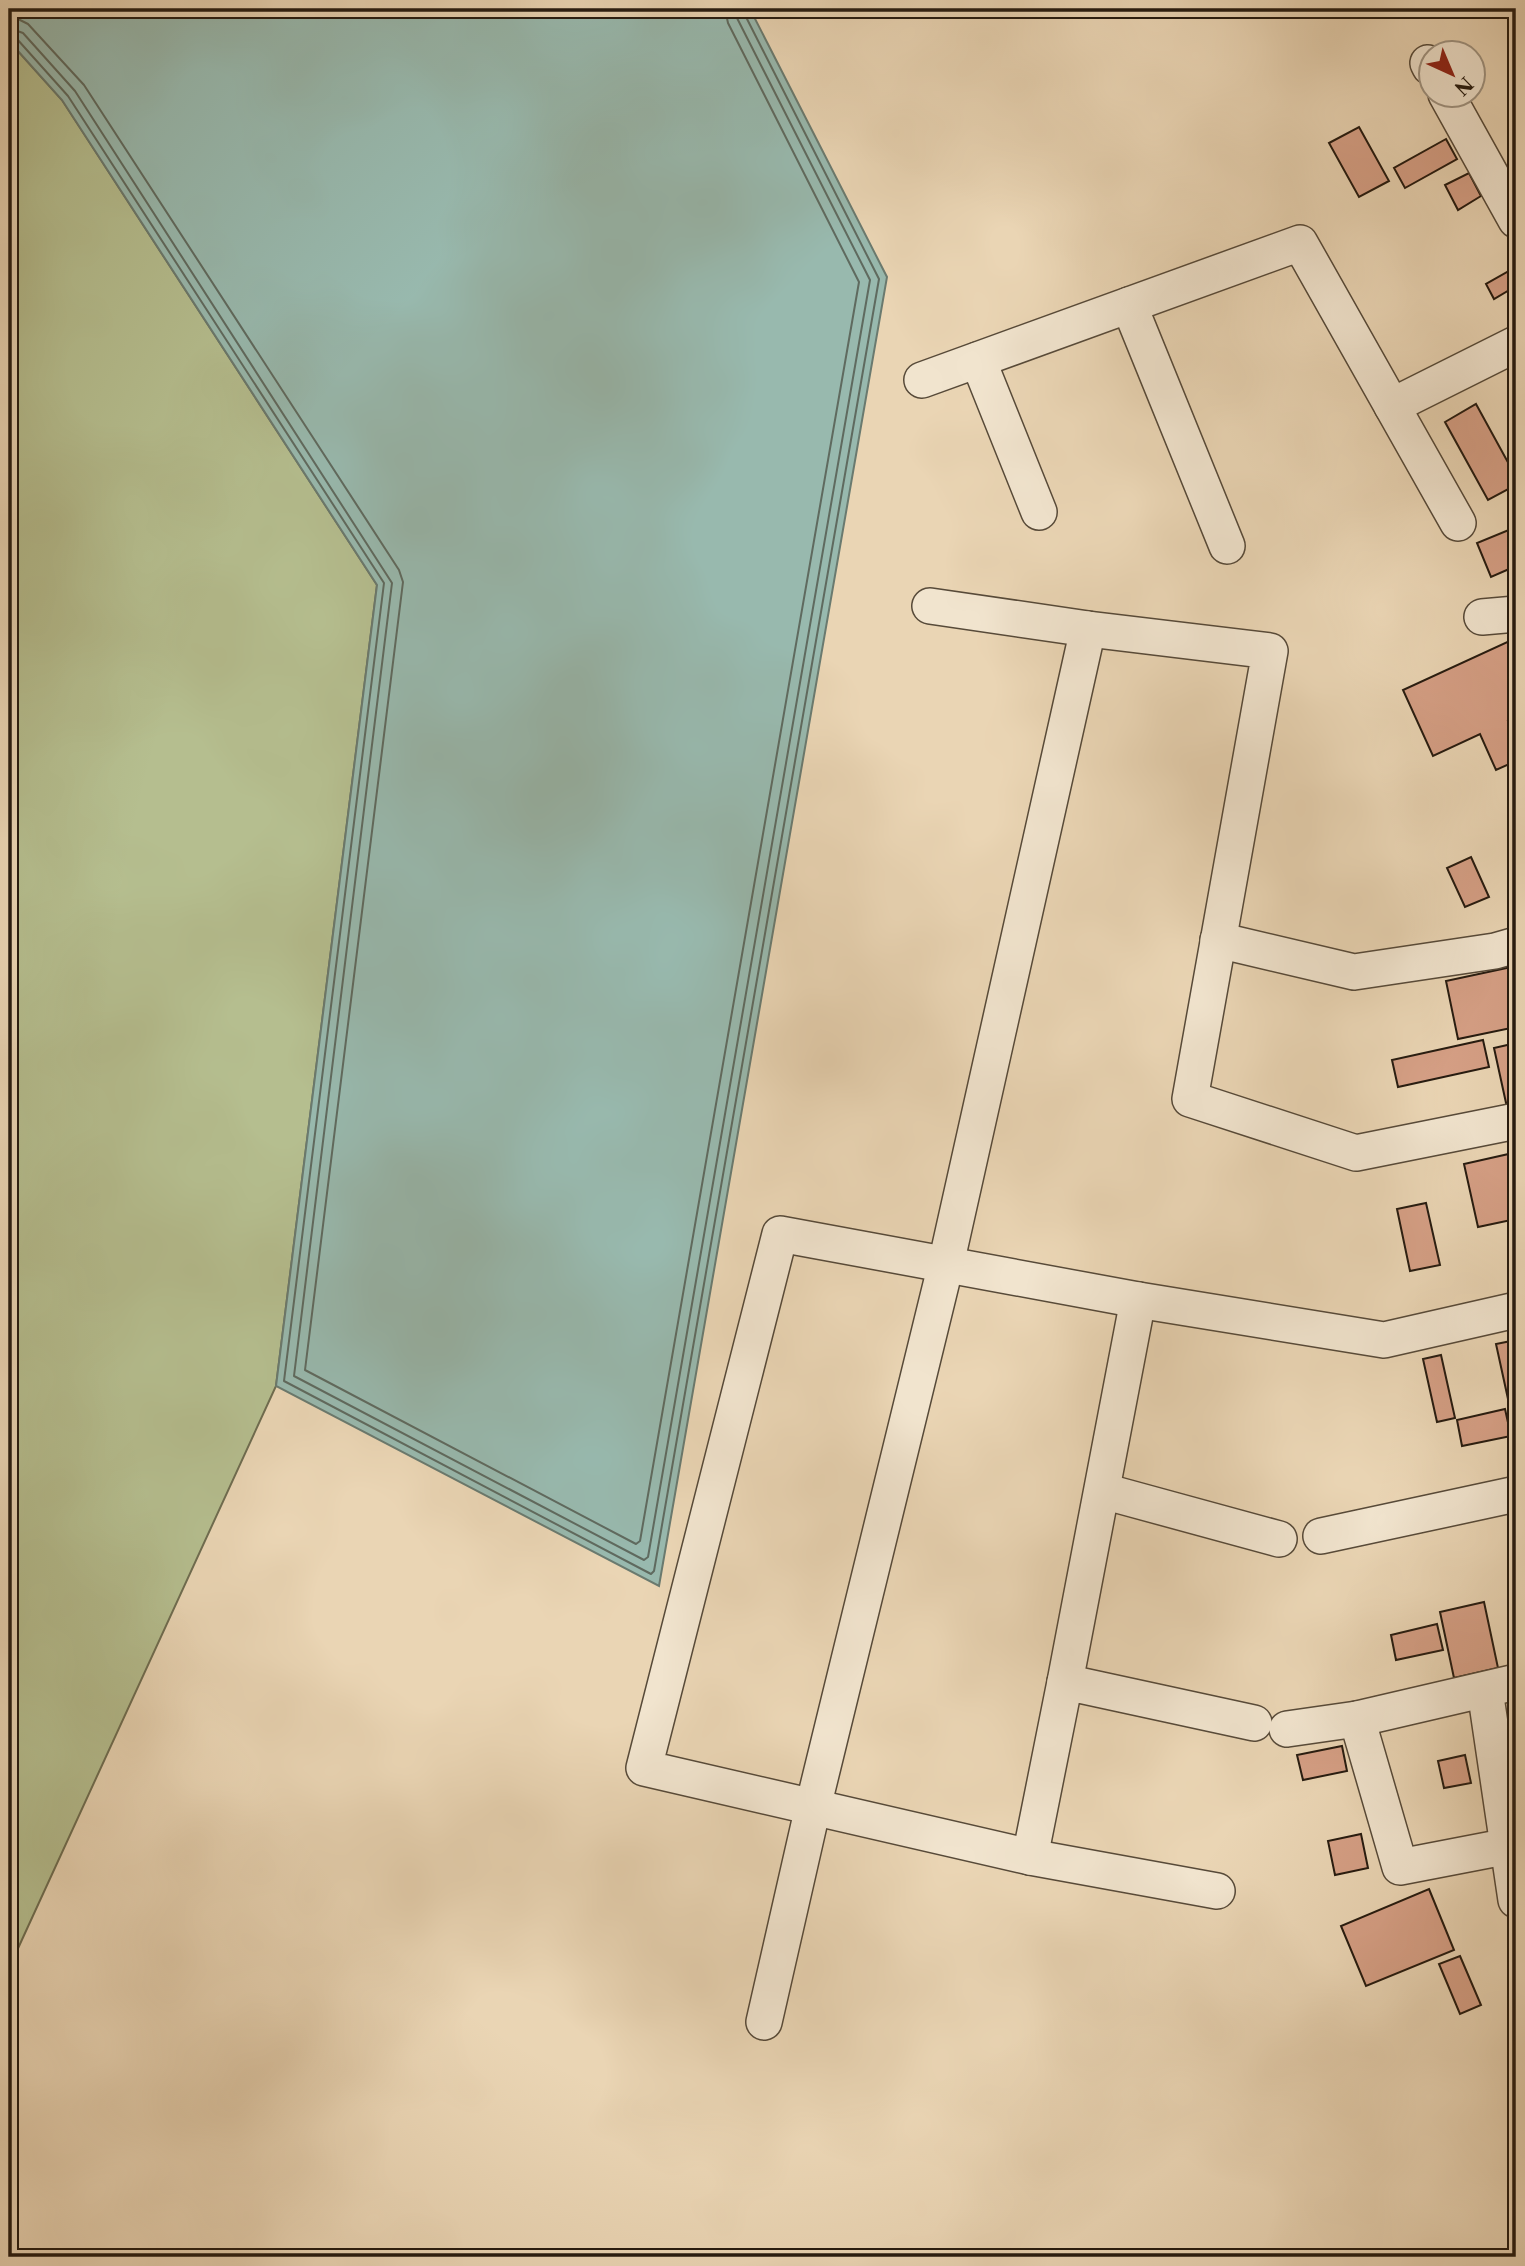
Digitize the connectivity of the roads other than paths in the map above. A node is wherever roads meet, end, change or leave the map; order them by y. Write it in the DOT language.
graph roads {
  1 [pos="1454,108"];
  2 [pos="1516,220"];
  3 [pos="1129,305"];
  4 [pos="1516,344"];
  5 [pos="978,360"];
  6 [pos="922,380"];
  7 [pos="1392,406"];
  8 [pos="1039,512"];
  9 [pos="1458,523"];
  10 [pos="1227,546"];
  11 [pos="930,606"];
  12 [pos="1516,614"];
  13 [pos="1482,617"];
  14 [pos="1088,629"];
  15 [pos="1218,940"];
  16 [pos="1516,945"];
  17 [pos="1516,1121"];
  18 [pos="946,1264"];
  19 [pos="1138,1300"];
  20 [pos="1516,1310"];
  21 [pos="1103,1490"];
  22 [pos="1516,1494"];
  23 [pos="1321,1536"];
  24 [pos="1279,1538"];
  25 [pos="1065,1682"];
  26 [pos="1501,1686"];
  27 [pos="1357,1719"];
  28 [pos="813,1807"];
  29 [pos="1509,1846"];
  30 [pos="1030,1857"];
  31 [pos="1217,1891"];
  32 [pos="1516,1900"];
  33 [pos="764,2022"];
  1 -- 2 [label="street"];
  3 -- 5 [label="street"];
  3 -- 7 [label="street"];
  3 -- 10 [label="street"];
  4 -- 7 [label="street"];
  5 -- 6 [label="street"];
  5 -- 8 [label="street"];
  7 -- 9 [label="street"];
  11 -- 14 [label="street"];
  12 -- 13 [label="street"];
  14 -- 15 [label="street"];
  14 -- 18 [label="street"];
  15 -- 16 [label="street"];
  15 -- 17 [label="street"];
  18 -- 19 [label="street"];
  18 -- 28 [label="street"];
  18 -- 28 [label="street"];
  19 -- 20 [label="street"];
  19 -- 21 [label="street"];
  21 -- 24 [label="street"];
  21 -- 25 [label="street"];
  22 -- 23 [label="street"];
  25 -- 27 [label="street"];
  25 -- 30 [label="street"];
  26 -- 27 [label="street"];
  26 -- 29 [label="street"];
  27 -- 29 [label="street"];
  28 -- 30 [label="street"];
  28 -- 33 [label="street"];
  29 -- 32 [label="street"];
  30 -- 31 [label="street"];
}
